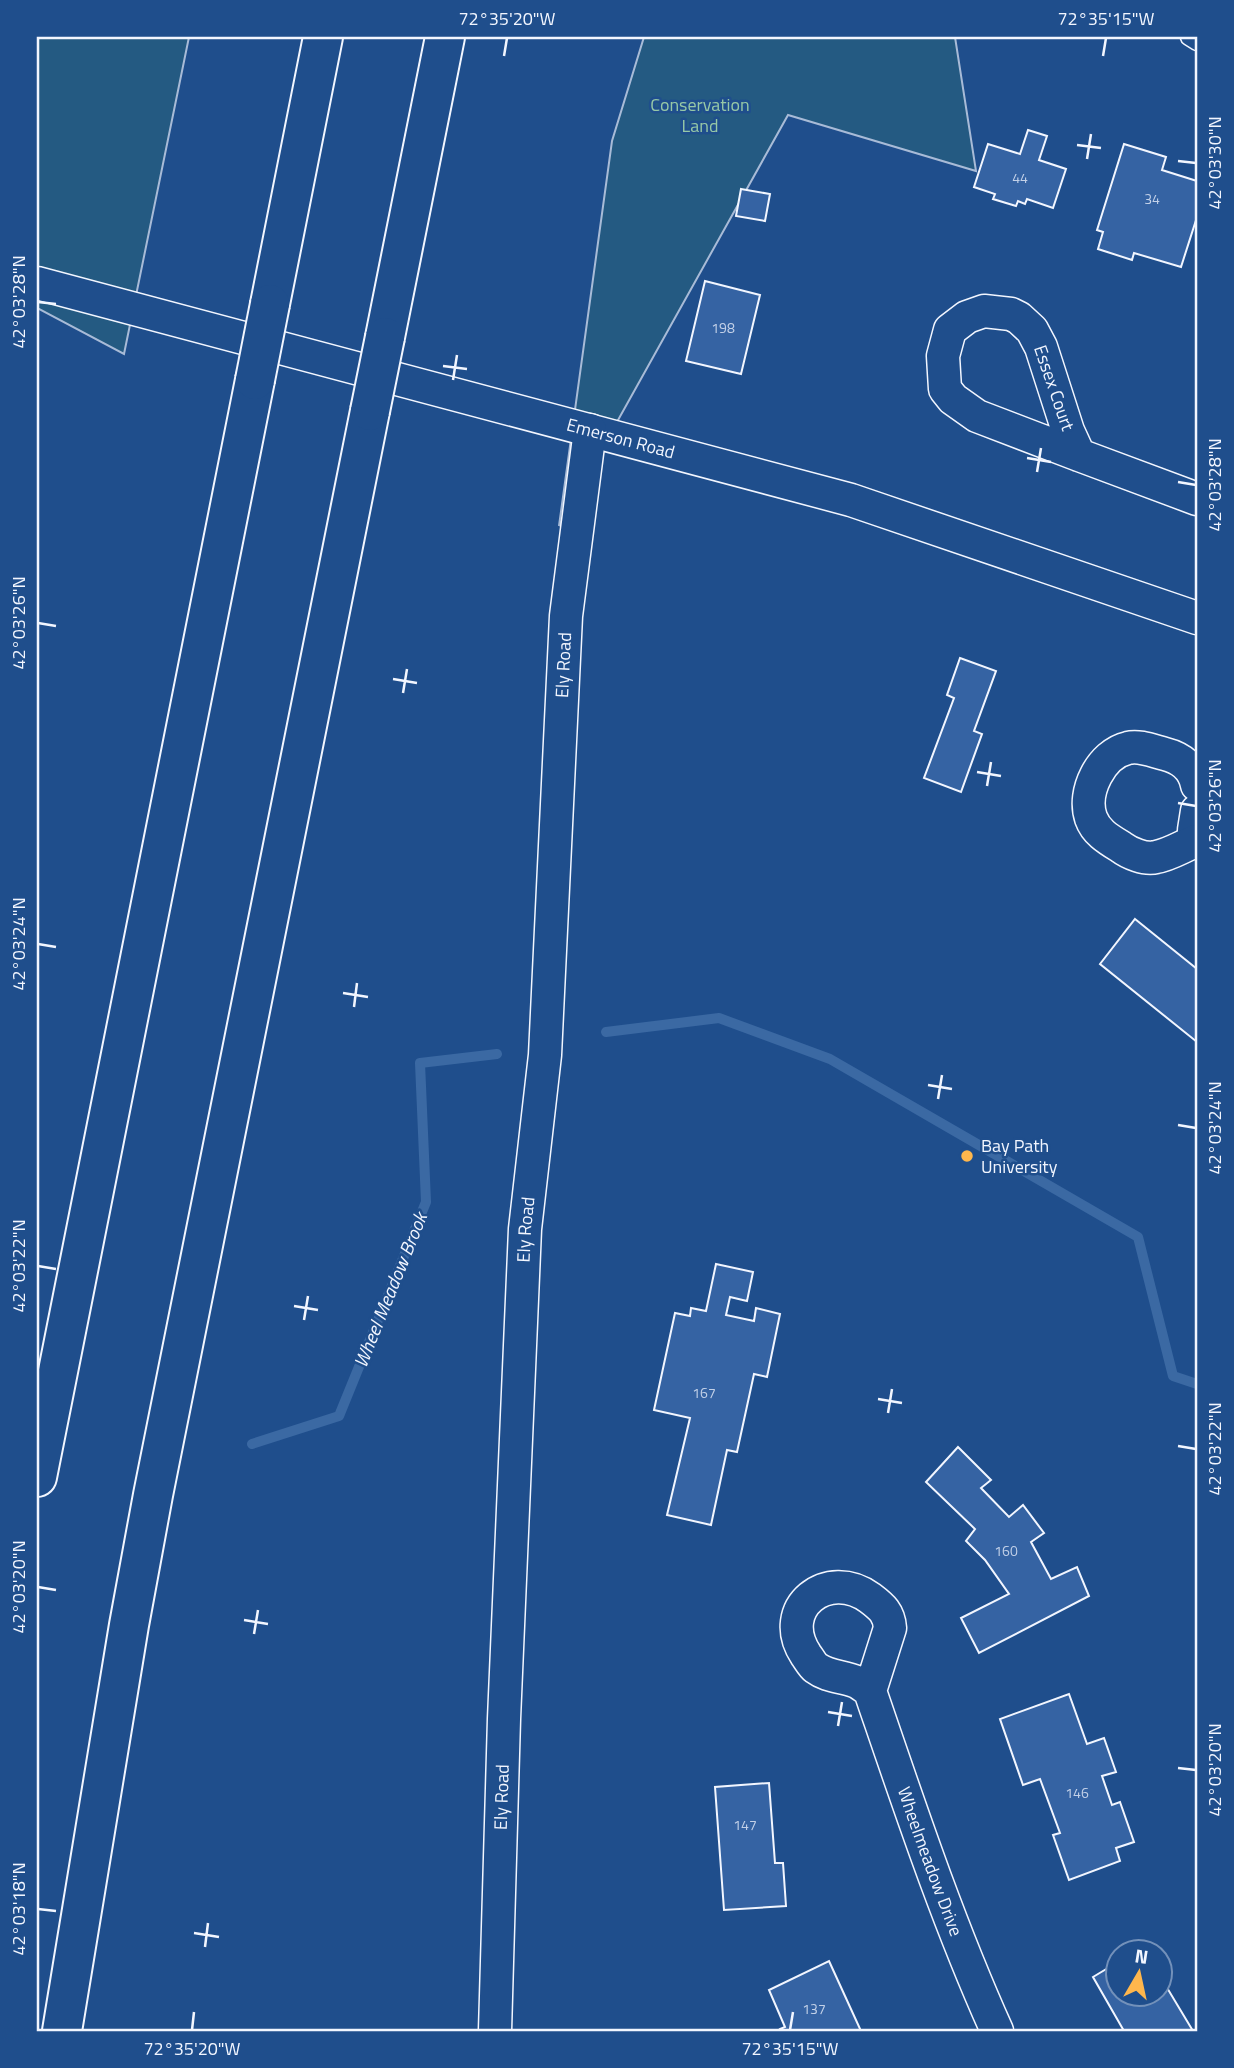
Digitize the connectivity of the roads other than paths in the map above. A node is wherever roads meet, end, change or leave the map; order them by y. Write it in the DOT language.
graph roads {
  1 [pos="323,37"];
  2 [pos="444,37"];
  3 [pos="1189,37"];
  4 [pos="1197,43"];
  5 [pos="37,283"];
  6 [pos="590,430"];
  7 [pos="1079,455"];
  8 [pos="1197,499"];
  9 [pos="1197,618"];
  10 [pos="1197,785"];
  11 [pos="1197,831"];
  12 [pos="37,1477"];
  13 [pos="870,1691"];
  14 [pos="62,2031"];
  15 [pos="495,2031"];
  16 [pos="997,2031"];
  1 -- 12 [label="highway, bridge"];
  2 -- 14 [label="highway, bridge"];
  3 -- 4 [label="lane"];
  5 -- 6 [label="street, Emerson Road"];
  6 -- 9 [label="street, Emerson Road"];
  6 -- 15 [label="street, Ely Road"];
  7 -- 7 [label="street, Essex Court"];
  7 -- 8 [label="street, Essex Court"];
  10 -- 11 [label="street"];
  13 -- 16 [label="street, Wheelmeadow Drive"];
}
